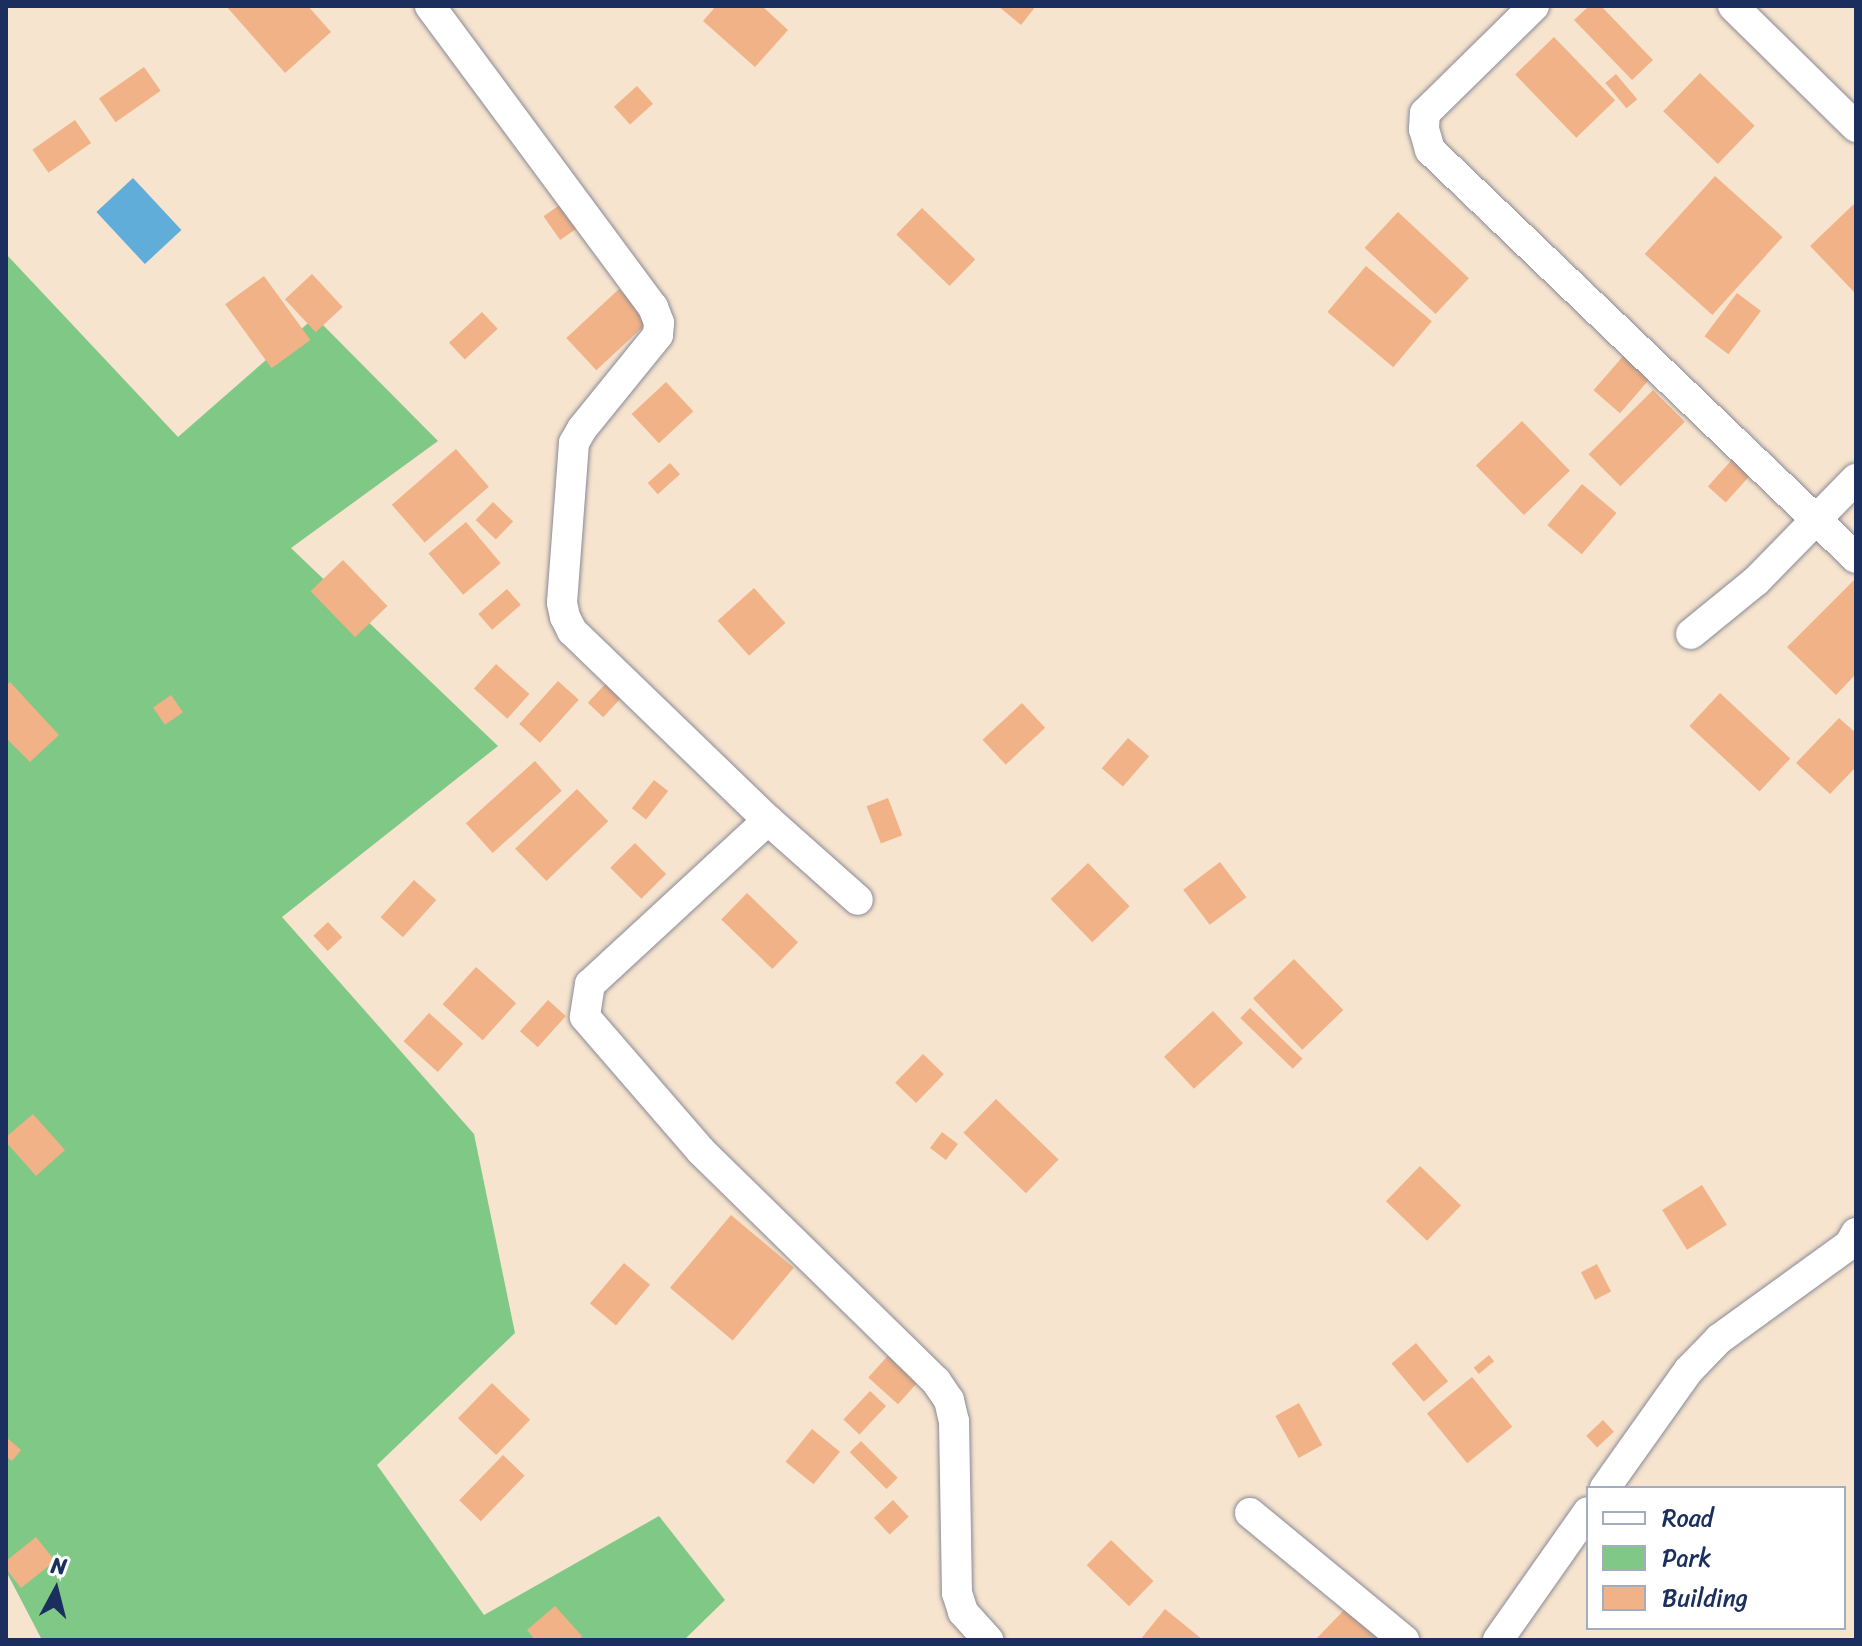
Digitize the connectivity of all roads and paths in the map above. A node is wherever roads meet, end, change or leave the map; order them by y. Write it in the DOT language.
graph roads {
  1 [pos="430,6"];
  2 [pos="1534,6"];
  3 [pos="1733,6"];
  4 [pos="1856,127"];
  5 [pos="1856,479"];
  6 [pos="1814,520"];
  7 [pos="1856,558"];
  8 [pos="1691,634"];
  9 [pos="768,820"];
  10 [pos="858,900"];
  11 [pos="1854,1243"];
  12 [pos="1606,1486"];
  13 [pos="1250,1513"];
  14 [pos="1586,1515"];
  15 [pos="988,1640"];
  16 [pos="1404,1640"];
  17 [pos="1498,1640"];
  1 -- 9 [label="street"];
  2 -- 6 [label="street"];
  3 -- 4 [label="street"];
  5 -- 6 [label="street"];
  6 -- 7 [label="street"];
  6 -- 8 [label="street"];
  9 -- 10 [label="street"];
  9 -- 15 [label="street"];
  11 -- 12 [label="street"];
  13 -- 16 [label="street"];
  14 -- 17 [label="street"];
}
